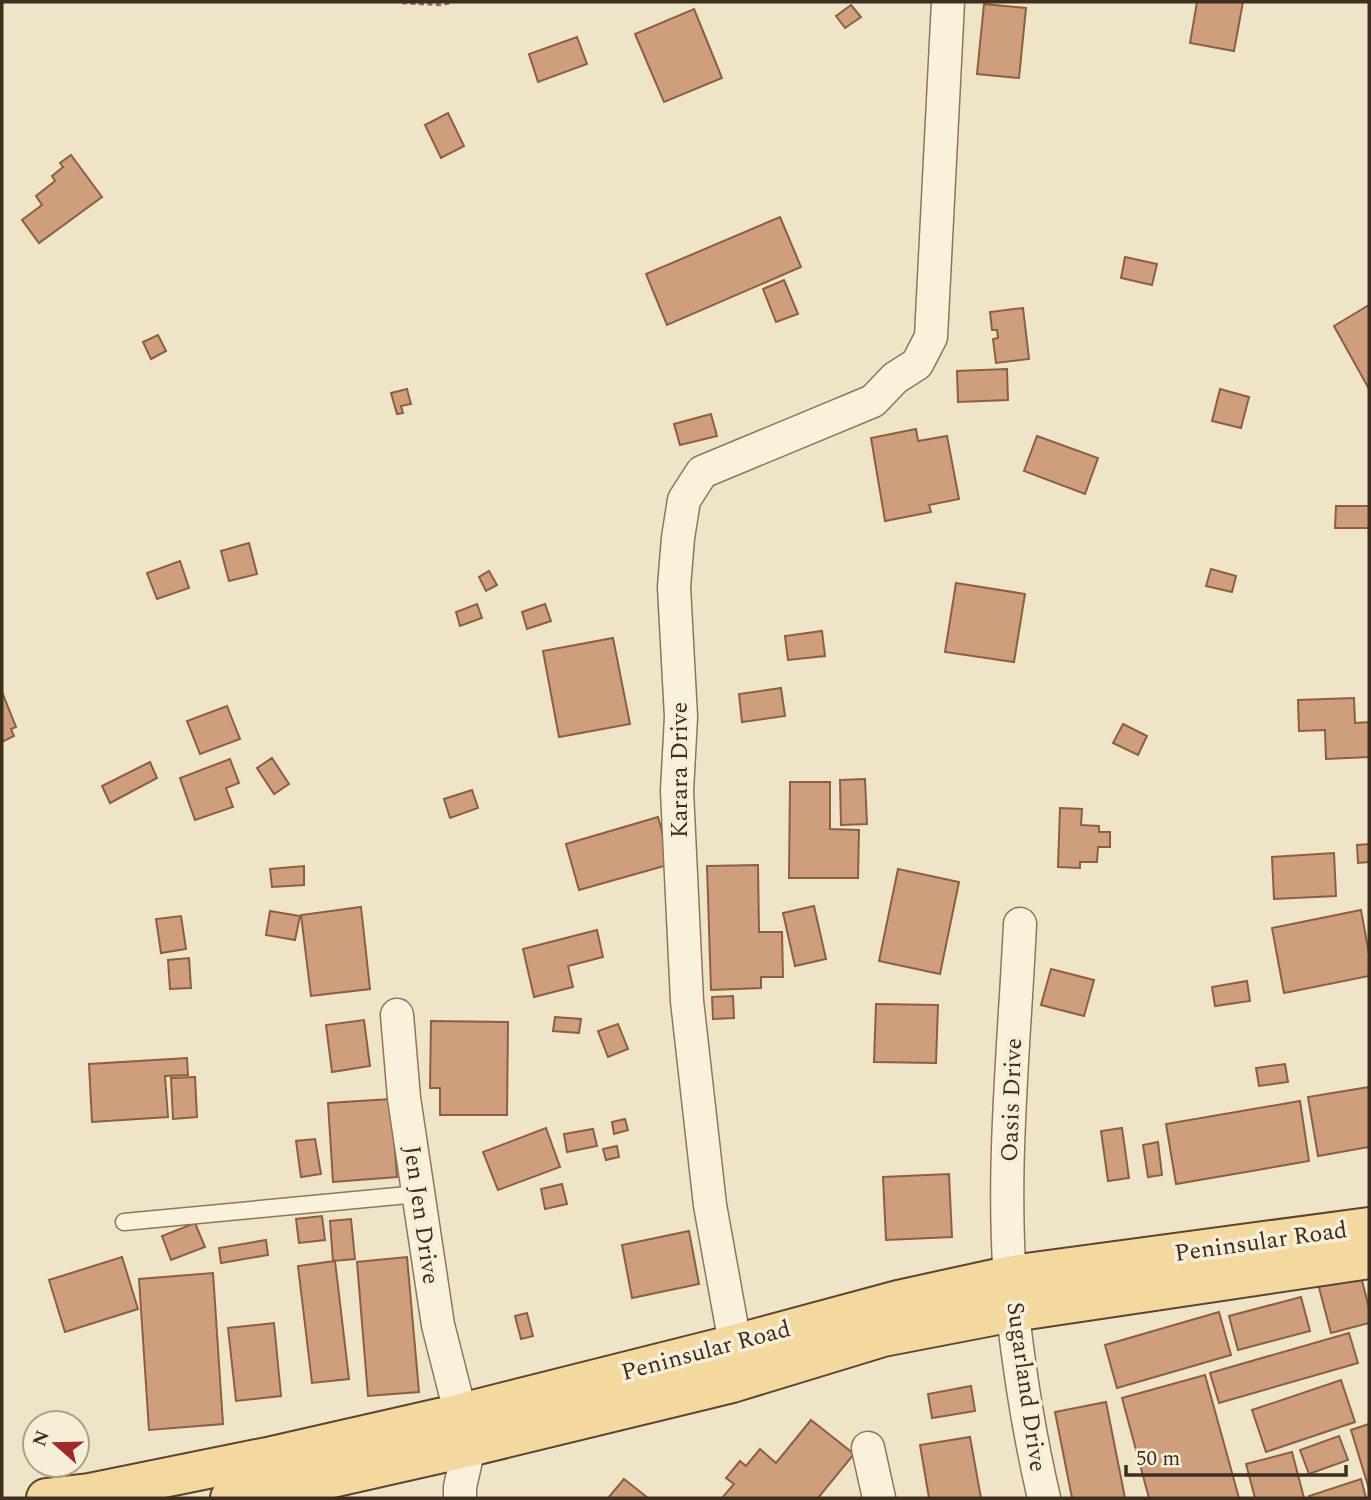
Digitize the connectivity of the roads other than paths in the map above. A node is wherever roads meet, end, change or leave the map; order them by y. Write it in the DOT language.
graph roads {
  1 [pos="948,2"];
  2 [pos="1020,924"];
  3 [pos="397,1015"];
  4 [pos="418,1194"];
  5 [pos="124,1222"];
  6 [pos="1369,1227"];
  7 [pos="1369,1259"];
  8 [pos="1012,1293"];
  9 [pos="735,1344"];
  10 [pos="465,1430"];
  11 [pos="867,1448"];
  12 [pos="277,1481"];
  13 [pos="46,1498"];
  14 [pos="230,1498"];
  15 [pos="460,1498"];
  16 [pos="879,1498"];
  17 [pos="1044,1498"];
  1 -- 9 [label="street, Karara Drive"];
  2 -- 8 [label="street, Oasis Drive"];
  3 -- 4 [label="street, Jen Jen Drive"];
  4 -- 5 [label="lane"];
  4 -- 10 [label="street, Jen Jen Drive"];
  6 -- 8 [label="main road, Peninsular Road"];
  7 -- 8 [label="main road, Peninsular Road"];
  8 -- 9 [label="main road, Peninsular Road"];
  8 -- 10 [label="main road, Peninsular Road"];
  8 -- 17 [label="street, Sugarland Drive"];
  9 -- 10 [label="main road, Peninsular Road"];
  10 -- 12 [label="main road, Peninsular Road"];
  10 -- 15 [label="street"];
  11 -- 16 [label="street"];
  12 -- 13 [label="main road, Peninsular Road"];
  12 -- 14 [label="main road, Peninsular Road"];
}
